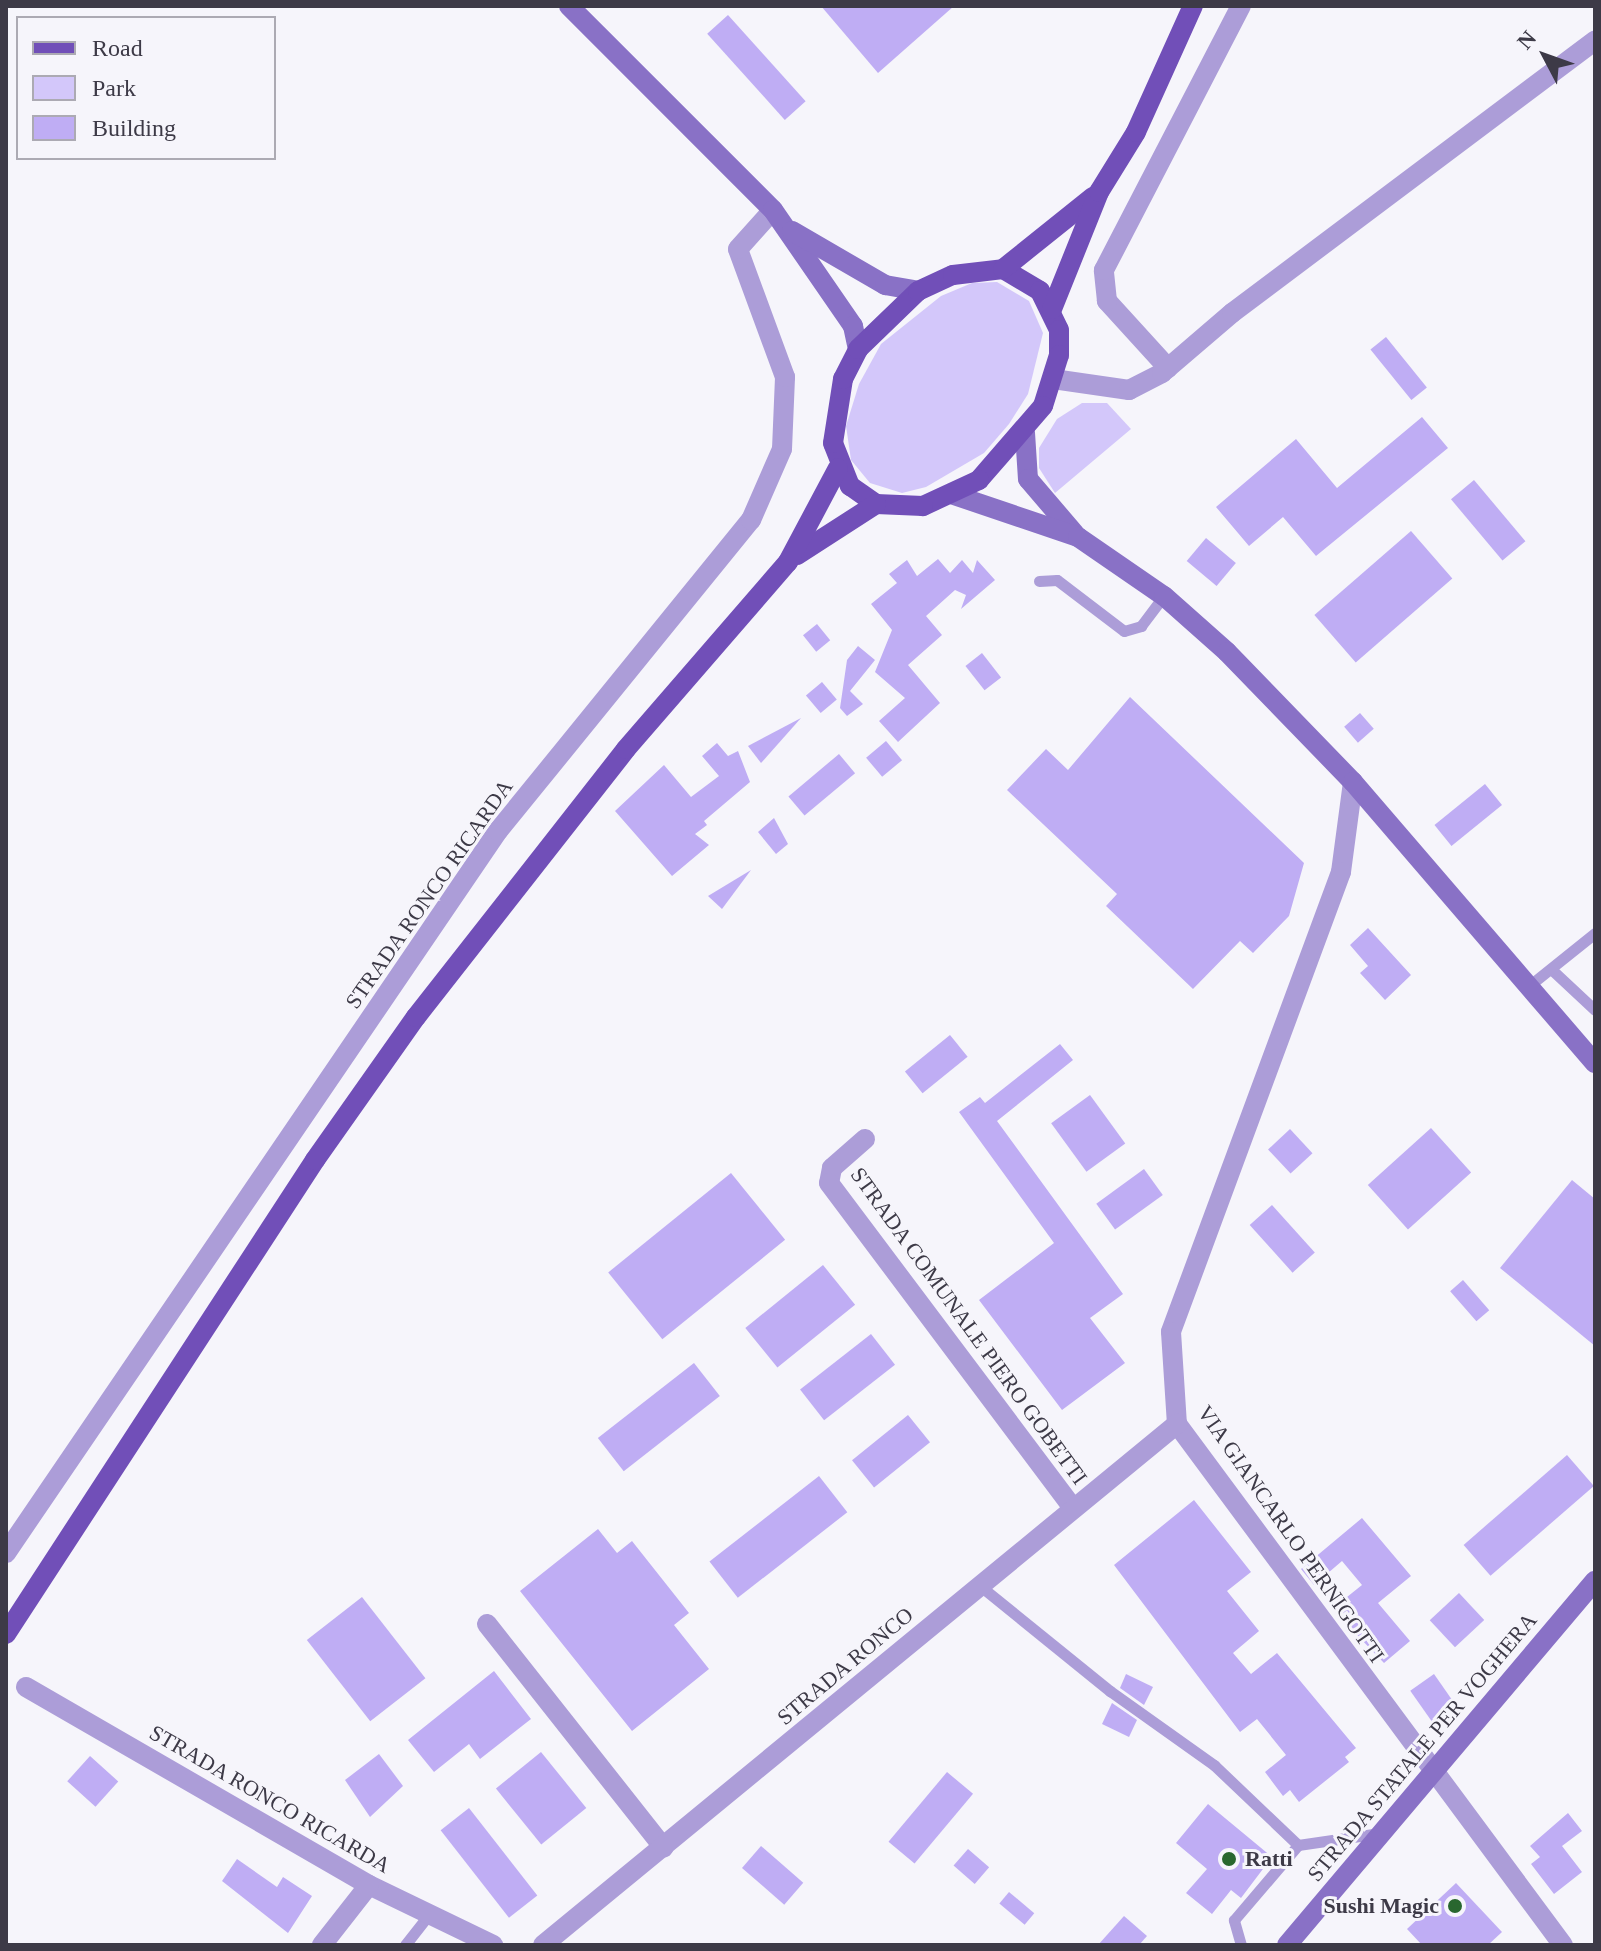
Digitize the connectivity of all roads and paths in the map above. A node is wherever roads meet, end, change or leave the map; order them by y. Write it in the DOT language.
graph roads {
  1 [pos="569,6"];
  2 [pos="1193,6"];
  3 [pos="1241,6"];
  4 [pos="1595,40"];
  5 [pos="1099,192"];
  6 [pos="779,218"];
  7 [pos="1003,269"];
  8 [pos="918,291"];
  9 [pos="1052,309"];
  10 [pos="858,349"];
  11 [pos="1168,368"];
  12 [pos="1053,379"];
  13 [pos="1025,433"];
  14 [pos="838,468"];
  15 [pos="954,495"];
  16 [pos="876,504"];
  17 [pos="1078,537"];
  18 [pos="788,562"];
  19 [pos="1039,581"];
  20 [pos="1164,596"];
  21 [pos="1353,782"];
  22 [pos="1595,933"];
  23 [pos="1551,969"];
  24 [pos="1530,985"];
  25 [pos="1595,1010"];
  26 [pos="1595,1063"];
  27 [pos="865,1139"];
  28 [pos="1177,1424"];
  29 [pos="1073,1508"];
  30 [pos="6,1553"];
  31 [pos="1595,1581"];
  32 [pos="979,1585"];
  33 [pos="487,1624"];
  34 [pos="6,1634"];
  35 [pos="26,1687"];
  36 [pos="1432,1773"];
  37 [pos="1381,1833"];
  38 [pos="1298,1845"];
  39 [pos="664,1848"];
  40 [pos="369,1885"];
  41 [pos="429,1914"];
  42 [pos="322,1945"];
  43 [pos="405,1945"];
  44 [pos="493,1945"];
  45 [pos="543,1945"];
  46 [pos="1241,1945"];
  47 [pos="1287,1945"];
  48 [pos="1563,1945"];
  1 -- 6 [label="main road"];
  2 -- 5 [label="main road"];
  3 -- 11 [label="street"];
  4 -- 11 [label="street"];
  5 -- 7 [label="main road"];
  5 -- 9 [label="main road"];
  6 -- 8 [label="main road"];
  6 -- 10 [label="main road"];
  6 -- 30 [label="street, STRADA RONCO RICARDA"];
  7 -- 8 [label="main road"];
  7 -- 9 [label="main road"];
  8 -- 10 [label="main road"];
  9 -- 12 [label="main road"];
  10 -- 14 [label="main road"];
  11 -- 12 [label="street"];
  12 -- 13 [label="main road"];
  13 -- 15 [label="main road"];
  13 -- 17 [label="main road"];
  14 -- 16 [label="main road"];
  14 -- 18 [label="main road"];
  15 -- 16 [label="main road"];
  15 -- 17 [label="main road"];
  16 -- 18 [label="main road"];
  17 -- 20 [label="main road"];
  18 -- 34 [label="main road"];
  19 -- 20 [label="lane"];
  20 -- 21 [label="main road"];
  21 -- 24 [label="main road"];
  21 -- 28 [label="street, VIA GIANCARLO PERNIGOTTI"];
  22 -- 23 [label="lane"];
  23 -- 24 [label="lane"];
  23 -- 25 [label="lane"];
  24 -- 26 [label="main road"];
  27 -- 29 [label="street, STRADA COMUNALE PIERO GOBETTI"];
  28 -- 29 [label="street, STRADA RONCO"];
  28 -- 36 [label="street, VIA GIANCARLO PERNIGOTTI"];
  29 -- 32 [label="street, STRADA RONCO"];
  31 -- 36 [label="main road, STRADA STATALE PER VOGHERA"];
  32 -- 38 [label="lane"];
  32 -- 39 [label="street, STRADA RONCO"];
  33 -- 39 [label="street"];
  35 -- 40 [label="street, STRADA RONCO RICARDA"];
  36 -- 37 [label="main road, STRADA STATALE PER VOGHERA"];
  36 -- 48 [label="street, VIA GIANCARLO PERNIGOTTI"];
  37 -- 38 [label="lane"];
  37 -- 47 [label="main road, STRADA STATALE PER VOGHERA"];
  38 -- 46 [label="lane"];
  39 -- 45 [label="street, STRADA RONCO"];
  40 -- 41 [label="street, STRADA RONCO RICARDA"];
  40 -- 42 [label="street"];
  41 -- 43 [label="lane"];
  41 -- 44 [label="street, STRADA RONCO RICARDA"];
}
